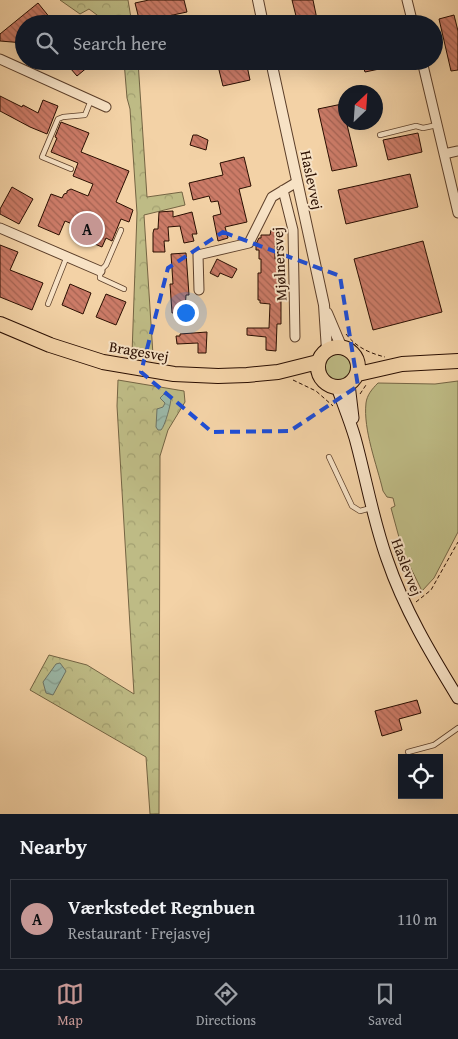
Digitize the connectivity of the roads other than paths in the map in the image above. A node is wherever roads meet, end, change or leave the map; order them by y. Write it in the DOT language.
graph roads {
  1 [pos="258,0"];
  2 [pos="407,0"];
  3 [pos="261,15"];
  4 [pos="411,15"];
  5 [pos="0,59"];
  6 [pos="15,66"];
  7 [pos="24,70"];
  8 [pos="273,70"];
  9 [pos="424,70"];
  10 [pos="91,100"];
  11 [pos="106,107"];
  12 [pos="437,124"];
  13 [pos="380,134"];
  14 [pos="458,151"];
  15 [pos="444,154"];
  16 [pos="71,169"];
  17 [pos="298,182"];
  18 [pos="283,190"];
  19 [pos="458,213"];
  20 [pos="0,228"];
  21 [pos="121,230"];
  22 [pos="66,256"];
  23 [pos="100,271"];
  24 [pos="124,289"];
  25 [pos="199,290"];
  26 [pos="48,304"];
  27 [pos="0,324"];
  28 [pos="295,337"];
  29 [pos="334,348"];
  30 [pos="357,358"];
  31 [pos="458,361"];
  32 [pos="402,364"];
  33 [pos="319,369"];
  34 [pos="353,382"];
  35 [pos="329,458"];
  36 [pos="371,508"];
  37 [pos="458,698"];
  38 [pos="458,728"];
  39 [pos="408,752"];
  1 -- 3 [label="street"];
  2 -- 4 [label="street"];
  5 -- 6 [label="street"];
  7 -- 10 [label="street"];
  8 -- 17 [label="street, Haslevvej"];
  9 -- 12 [label="street"];
  10 -- 11 [label="street"];
  10 -- 16 [label="lane"];
  12 -- 13 [label="lane"];
  12 -- 15 [label="street"];
  14 -- 15 [label="street"];
  15 -- 19 [label="street"];
  17 -- 18 [label="street, Mjølnersvej"];
  17 -- 29 [label="street, Haslevvej"];
  18 -- 25 [label="street, Mjølnersvej"];
  18 -- 28 [label="street, Mjølnersvej"];
  20 -- 22 [label="street"];
  21 -- 23 [label="lane"];
  22 -- 23 [label="street"];
  22 -- 26 [label="lane"];
  23 -- 24 [label="lane"];
  27 -- 33 [label="main road, Bragesvej"];
  29 -- 30 [label="main road"];
  29 -- 33 [label="main road"];
  30 -- 32 [label="main road"];
  30 -- 34 [label="main road"];
  31 -- 32 [label="main road"];
  32 -- 34 [label="main road"];
  33 -- 34 [label="main road"];
  34 -- 36 [label="main road, Haslevvej"];
  35 -- 36 [label="lane"];
  36 -- 37 [label="main road, Haslevvej"];
  38 -- 39 [label="lane"];
}
